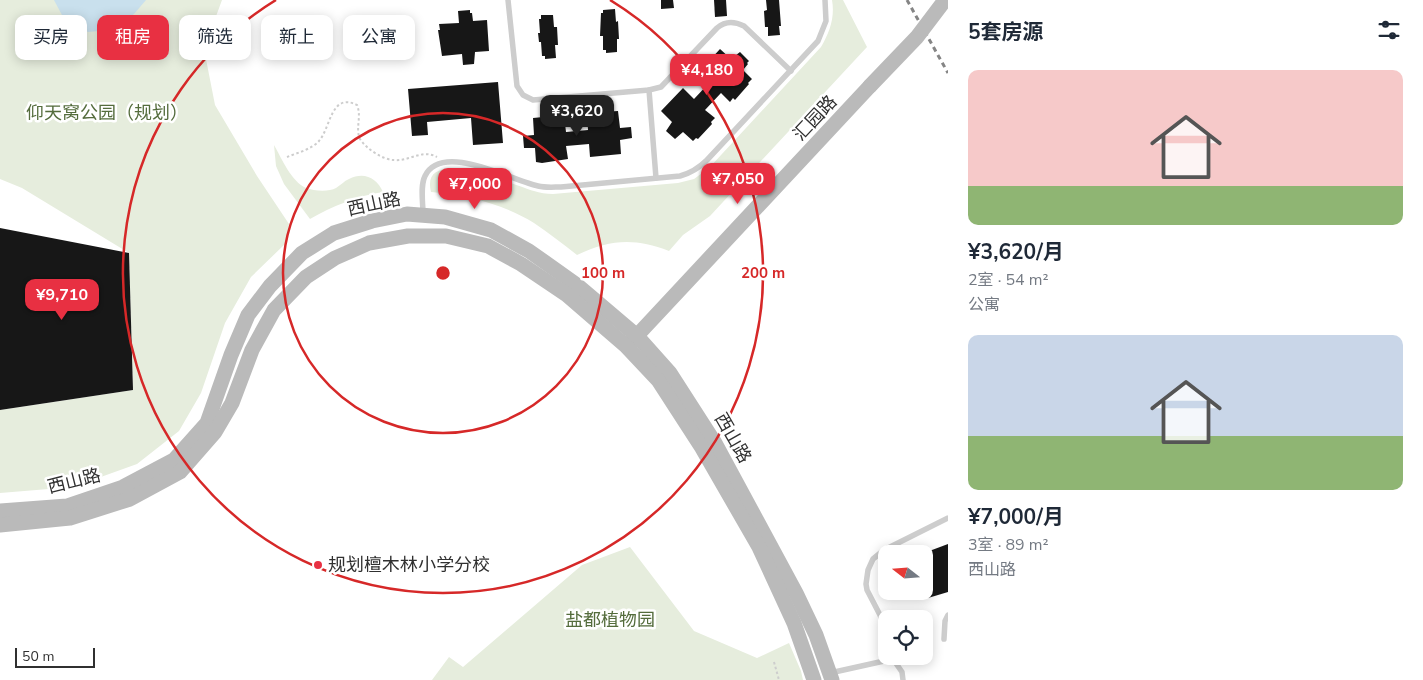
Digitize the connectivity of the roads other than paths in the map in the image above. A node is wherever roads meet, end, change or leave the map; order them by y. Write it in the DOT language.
graph roads {
  1 [pos="508,0"];
  2 [pos="825,0"];
  3 [pos="945,0"];
  4 [pos="791,71"];
  5 [pos="649,90"];
  6 [pos="656,178"];
  7 [pos="423,216"];
  8 [pos="632,341"];
  9 [pos="0,511"];
  10 [pos="948,518"];
  11 [pos="0,525"];
  12 [pos="878,611"];
  13 [pos="948,615"];
  14 [pos="944,639"];
  15 [pos="878,662"];
  16 [pos="898,665"];
  17 [pos="831,676"];
  18 [pos="814,680"];
  19 [pos="903,680"];
  1 -- 5 [label="lane"];
  2 -- 4 [label="lane"];
  3 -- 8 [label="main road, 汇园路, bridge"];
  4 -- 5 [label="lane"];
  4 -- 6 [label="lane"];
  5 -- 6 [label="lane"];
  6 -- 7 [label="lane"];
  7 -- 8 [label="main road, 西山路"];
  7 -- 9 [label="main road, 西山路"];
  8 -- 11 [label="main road, 西山路"];
  8 -- 17 [label="main road, 西山路"];
  8 -- 18 [label="main road, 西山路"];
  10 -- 12 [label="lane"];
  13 -- 14 [label="lane"];
  15 -- 17 [label="lane"];
  16 -- 19 [label="lane"];
}
